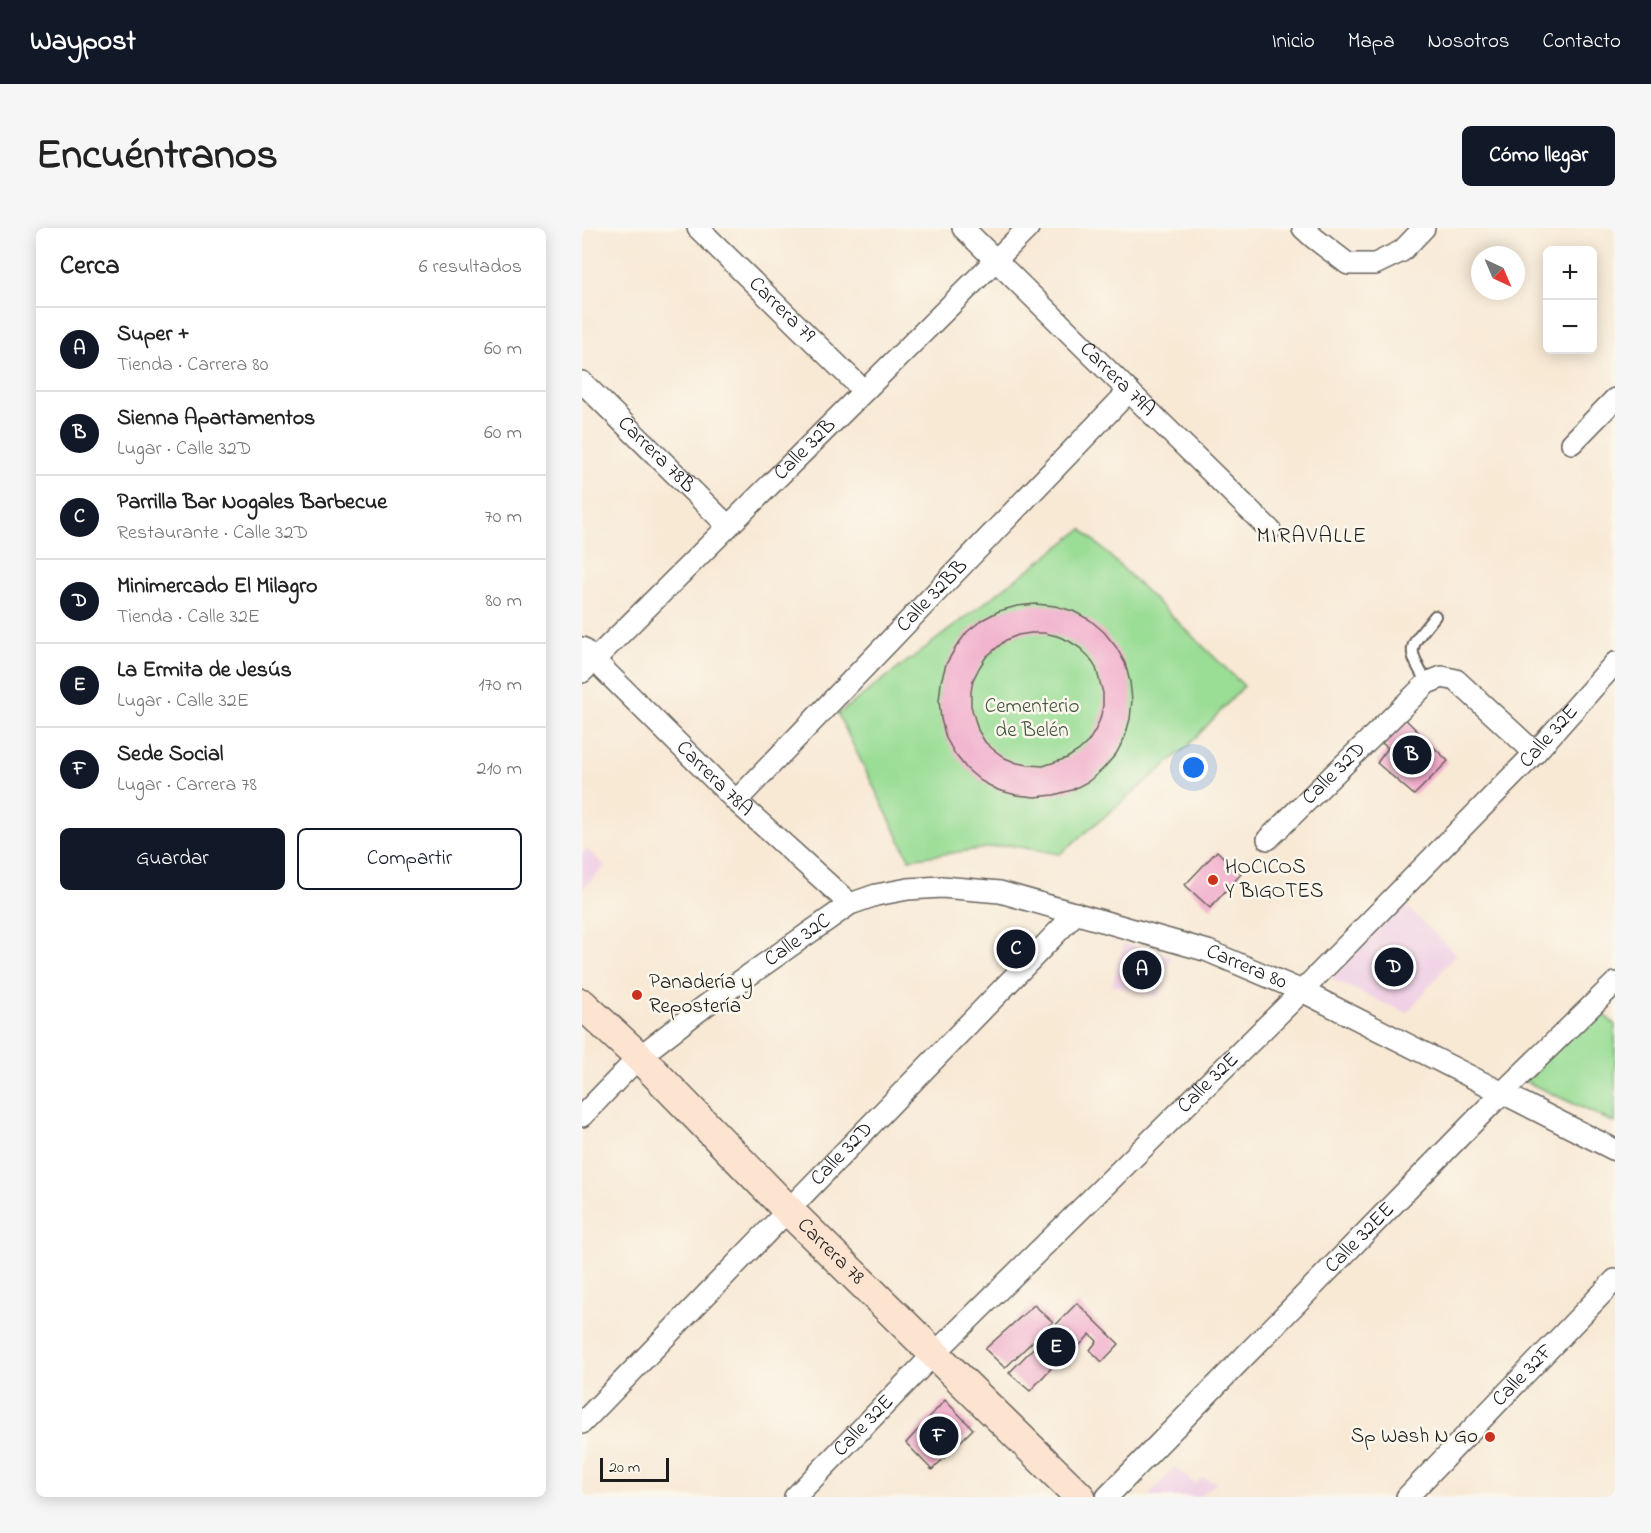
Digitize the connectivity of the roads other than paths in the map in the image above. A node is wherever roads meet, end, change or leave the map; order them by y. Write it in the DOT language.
graph roads {
  1 [pos="698,228"];
  2 [pos="963,228"];
  3 [pos="1028,228"];
  4 [pos="1303,228"];
  5 [pos="1424,228"];
  6 [pos="995,260"];
  7 [pos="582,382"];
  8 [pos="864,391"];
  9 [pos="1129,391"];
  10 [pos="1615,399"];
  11 [pos="1572,443"];
  12 [pos="728,526"];
  13 [pos="1270,530"];
  14 [pos="1435,616"];
  15 [pos="586,660"];
  16 [pos="1615,663"];
  17 [pos="1426,683"];
  18 [pos="1535,753"];
  19 [pos="736,801"];
  20 [pos="1268,838"];
  21 [pos="850,904"];
  22 [pos="1076,913"];
  23 [pos="1613,989"];
  24 [pos="1302,992"];
  25 [pos="582,1004"];
  26 [pos="639,1057"];
  27 [pos="1502,1092"];
  28 [pos="582,1116"];
  29 [pos="1615,1150"];
  30 [pos="788,1210"];
  31 [pos="1615,1280"];
  32 [pos="934,1353"];
  33 [pos="582,1423"];
  34 [pos="795,1497"];
  35 [pos="1080,1497"];
  36 [pos="1107,1497"];
  37 [pos="1407,1497"];
  1 -- 8 [label="street, Carrera 79"];
  2 -- 6 [label="street, Carrera 79A"];
  3 -- 6 [label="street, Calle 32B"];
  4 -- 5 [label="street"];
  6 -- 8 [label="street, Calle 32B"];
  6 -- 9 [label="street, Carrera 79A"];
  7 -- 12 [label="street, Carrera 78B"];
  8 -- 12 [label="street, Calle 32B"];
  9 -- 13 [label="street, Carrera 79A"];
  9 -- 19 [label="street, Calle 32BB"];
  10 -- 11 [label="street"];
  12 -- 15 [label="street, Calle 32B"];
  14 -- 17 [label="lane"];
  15 -- 19 [label="street, Carrera 78A"];
  16 -- 18 [label="street, Calle 32E"];
  17 -- 18 [label="street"];
  17 -- 20 [label="street, Calle 32D"];
  18 -- 24 [label="street, Calle 32E"];
  19 -- 21 [label="street, Carrera 78A"];
  21 -- 22 [label="street, Carrera 80"];
  21 -- 26 [label="street, Calle 32C"];
  22 -- 24 [label="street, Carrera 80"];
  22 -- 30 [label="street, Calle 32D"];
  23 -- 27 [label="street, Calle 32EE"];
  24 -- 27 [label="street, Carrera 80"];
  24 -- 32 [label="street, Calle 32E"];
  25 -- 26 [label="street, Carrera 78"];
  26 -- 28 [label="street, Calle 32C"];
  26 -- 30 [label="street, Carrera 78"];
  27 -- 29 [label="street, Carrera 80"];
  27 -- 36 [label="street, Calle 32EE"];
  30 -- 32 [label="street, Carrera 78"];
  30 -- 33 [label="street, Calle 32D"];
  31 -- 37 [label="street, Calle 32F"];
  32 -- 34 [label="street, Calle 32E"];
  32 -- 35 [label="street, Carrera 78"];
}
